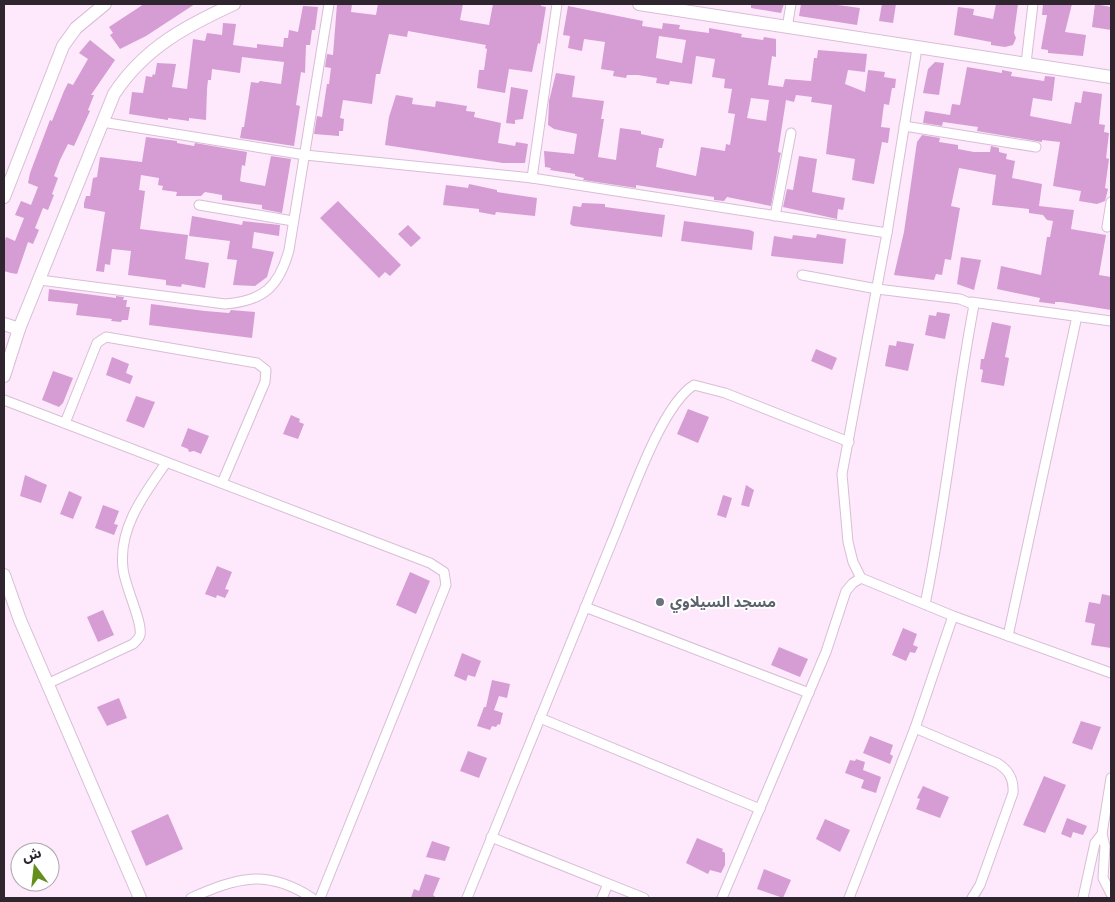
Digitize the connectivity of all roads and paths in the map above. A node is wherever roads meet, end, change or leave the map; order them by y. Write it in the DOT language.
graph roads {
  1 [pos="105,4"];
  2 [pos="234,4"];
  3 [pos="329,4"];
  4 [pos="557,4"];
  5 [pos="638,4"];
  6 [pos="791,4"];
  7 [pos="1033,4"];
  8 [pos="787,28"];
  9 [pos="917,48"];
  10 [pos="1026,63"];
  11 [pos="1111,77"];
  12 [pos="102,122"];
  13 [pos="904,126"];
  14 [pos="790,133"];
  15 [pos="1036,147"];
  16 [pos="305,155"];
  17 [pos="532,178"];
  18 [pos="4,197"];
  19 [pos="1111,202"];
  20 [pos="199,205"];
  21 [pos="775,216"];
  22 [pos="293,221"];
  23 [pos="1107,227"];
  24 [pos="887,233"];
  25 [pos="802,275"];
  26 [pos="40,280"];
  27 [pos="877,290"];
  28 [pos="971,302"];
  29 [pos="1077,316"];
  30 [pos="1111,321"];
  31 [pos="4,324"];
  32 [pos="19,329"];
  33 [pos="4,376"];
  34 [pos="4,400"];
  35 [pos="65,423"];
  36 [pos="849,442"];
  37 [pos="166,463"];
  38 [pos="222,484"];
  39 [pos="4,575"];
  40 [pos="862,578"];
  41 [pos="925,604"];
  42 [pos="585,607"];
  43 [pos="953,616"];
  44 [pos="1008,636"];
  45 [pos="1111,673"];
  46 [pos="47,684"];
  47 [pos="808,693"];
  48 [pos="540,718"];
  49 [pos="915,728"];
  50 [pos="1111,778"];
  51 [pos="760,809"];
  52 [pos="1102,834"];
  53 [pos="492,837"];
  54 [pos="608,884"];
  55 [pos="980,885"];
  56 [pos="1111,894"];
  57 [pos="140,898"];
  58 [pos="191,898"];
  59 [pos="312,898"];
  60 [pos="320,898"];
  61 [pos="467,898"];
  62 [pos="602,898"];
  63 [pos="644,898"];
  64 [pos="722,898"];
  65 [pos="849,898"];
  66 [pos="972,898"];
  67 [pos="980,898"];
  68 [pos="1083,898"];
  1 -- 18 [label="street"];
  2 -- 12 [label="street"];
  3 -- 16 [label="street"];
  4 -- 17 [label="street"];
  5 -- 8 [label="street"];
  6 -- 8 [label="street"];
  7 -- 10 [label="street"];
  8 -- 9 [label="street"];
  9 -- 10 [label="street"];
  9 -- 13 [label="street"];
  10 -- 11 [label="street"];
  12 -- 16 [label="street"];
  12 -- 26 [label="street"];
  13 -- 15 [label="street"];
  13 -- 24 [label="street"];
  14 -- 21 [label="street"];
  16 -- 17 [label="street"];
  16 -- 22 [label="street"];
  17 -- 21 [label="street"];
  19 -- 23 [label="street"];
  20 -- 22 [label="street"];
  21 -- 24 [label="street"];
  22 -- 26 [label="street"];
  24 -- 27 [label="street"];
  25 -- 27 [label="street"];
  26 -- 32 [label="street"];
  27 -- 28 [label="street"];
  27 -- 36 [label="street"];
  28 -- 29 [label="street"];
  28 -- 41 [label="street"];
  29 -- 30 [label="street"];
  29 -- 44 [label="street"];
  31 -- 32 [label="street"];
  32 -- 33 [label="street"];
  34 -- 35 [label="street"];
  35 -- 37 [label="street"];
  35 -- 38 [label="street"];
  36 -- 40 [label="street"];
  36 -- 42 [label="street"];
  37 -- 38 [label="street"];
  37 -- 46 [label="street"];
  38 -- 60 [label="street"];
  39 -- 46 [label="street"];
  40 -- 41 [label="street"];
  40 -- 47 [label="street"];
  41 -- 43 [label="street"];
  42 -- 47 [label="street"];
  42 -- 48 [label="street"];
  43 -- 44 [label="street"];
  43 -- 49 [label="street"];
  44 -- 45 [label="street"];
  46 -- 57 [label="street"];
  47 -- 51 [label="street"];
  48 -- 51 [label="street"];
  48 -- 53 [label="street"];
  49 -- 55 [label="street"];
  49 -- 65 [label="street"];
  50 -- 52 [label="street"];
  51 -- 64 [label="street"];
  52 -- 56 [label="street"];
  52 -- 68 [label="street"];
  53 -- 54 [label="street"];
  53 -- 61 [label="street"];
  54 -- 62 [label="street"];
  54 -- 63 [label="street"];
  55 -- 66 [label="street"];
  55 -- 67 [label="street"];
  58 -- 59 [label="street"];
}
